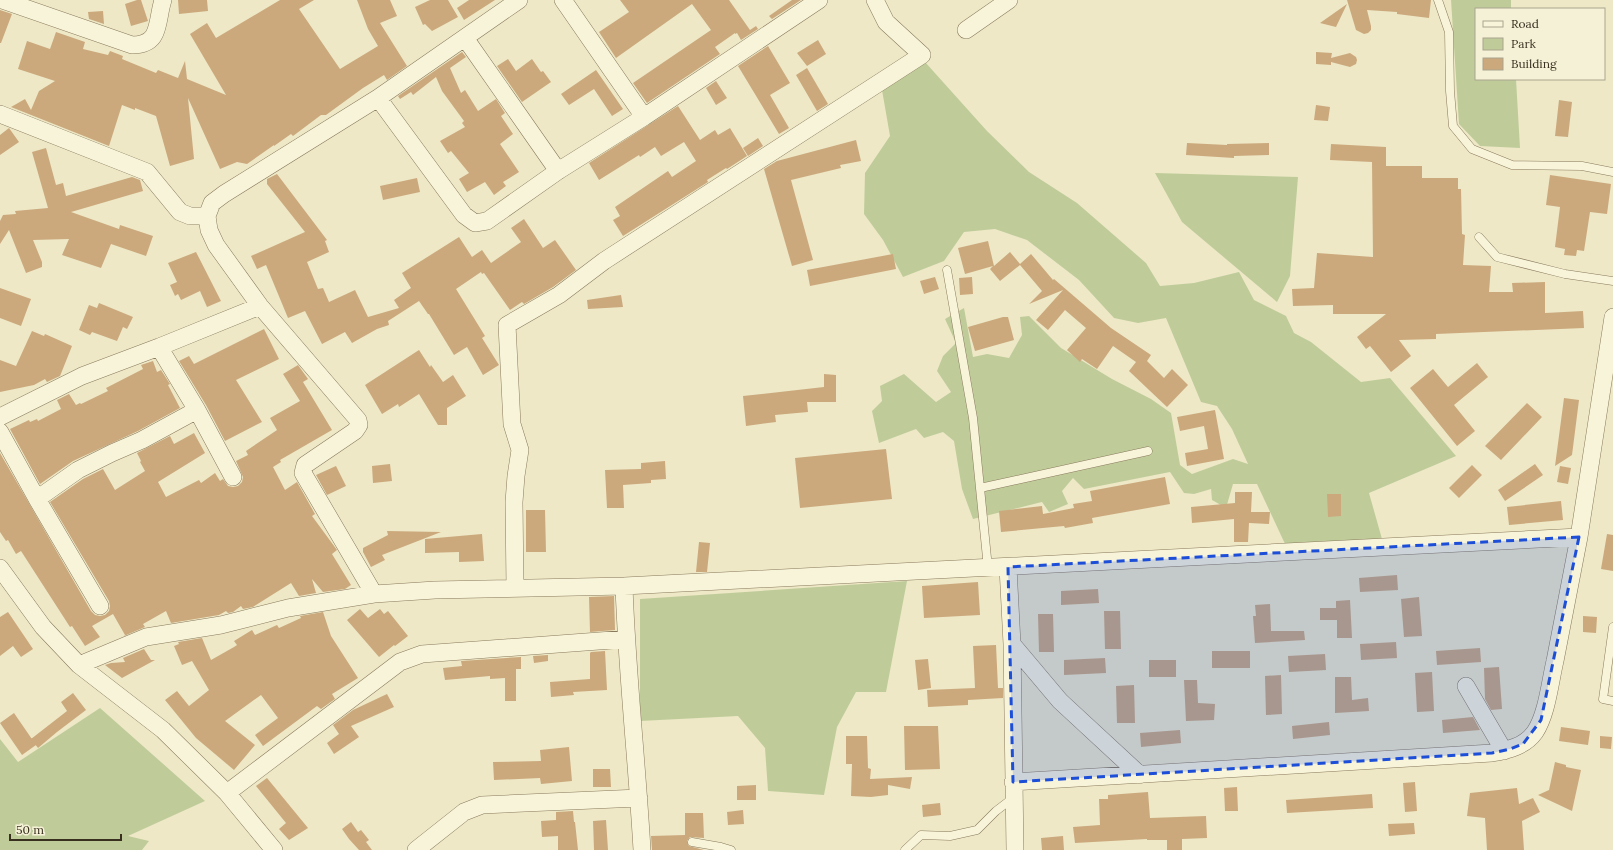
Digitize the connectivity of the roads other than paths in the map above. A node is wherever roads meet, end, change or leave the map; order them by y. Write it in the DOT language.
graph roads {
  1 [pos="2,0"];
  2 [pos="162,0"];
  3 [pos="519,0"];
  4 [pos="563,0"];
  5 [pos="819,0"];
  6 [pos="875,0"];
  7 [pos="1009,0"];
  8 [pos="1438,0"];
  9 [pos="966,30"];
  10 [pos="465,38"];
  11 [pos="378,98"];
  12 [pos="0,114"];
  13 [pos="644,117"];
  14 [pos="558,171"];
  15 [pos="1613,172"];
  16 [pos="207,216"];
  17 [pos="1479,237"];
  18 [pos="947,270"];
  19 [pos="1613,281"];
  20 [pos="260,306"];
  21 [pos="1613,317"];
  22 [pos="159,347"];
  23 [pos="197,410"];
  24 [pos="0,416"];
  25 [pos="0,432"];
  26 [pos="1148,451"];
  27 [pos="233,477"];
  28 [pos="980,488"];
  29 [pos="37,499"];
  30 [pos="1579,538"];
  31 [pos="1008,567"];
  32 [pos="0,568"];
  33 [pos="988,568"];
  34 [pos="624,586"];
  35 [pos="515,587"];
  36 [pos="374,594"];
  37 [pos="100,606"];
  38 [pos="1613,627"];
  39 [pos="626,638"];
  40 [pos="1012,644"];
  41 [pos="80,665"];
  42 [pos="1466,686"];
  43 [pos="1613,701"];
  44 [pos="1504,751"];
  45 [pos="1140,775"];
  46 [pos="1013,790"];
  47 [pos="227,793"];
  48 [pos="639,798"];
  49 [pos="692,842"];
  50 [pos="274,850"];
  51 [pos="416,850"];
  52 [pos="642,850"];
  53 [pos="731,850"];
  54 [pos="905,850"];
  55 [pos="1015,850"];
  1 -- 2 [label="street"];
  3 -- 10 [label="street"];
  4 -- 13 [label="street"];
  5 -- 13 [label="street"];
  6 -- 35 [label="street"];
  7 -- 9 [label="street"];
  8 -- 15 [label="lane"];
  10 -- 11 [label="street"];
  10 -- 14 [label="street"];
  11 -- 14 [label="street"];
  11 -- 16 [label="street"];
  12 -- 16 [label="street"];
  13 -- 14 [label="street"];
  16 -- 20 [label="street"];
  17 -- 19 [label="lane"];
  18 -- 28 [label="lane"];
  20 -- 22 [label="street"];
  20 -- 36 [label="street"];
  21 -- 30 [label="street"];
  22 -- 23 [label="street"];
  22 -- 24 [label="street"];
  23 -- 27 [label="street"];
  23 -- 29 [label="street"];
  25 -- 29 [label="street"];
  26 -- 28 [label="lane"];
  28 -- 33 [label="lane"];
  29 -- 37 [label="street"];
  30 -- 31 [label="street"];
  30 -- 44 [label="street"];
  31 -- 33 [label="street"];
  31 -- 40 [label="street"];
  32 -- 41 [label="street"];
  33 -- 34 [label="street"];
  34 -- 35 [label="street"];
  34 -- 39 [label="street"];
  35 -- 36 [label="street"];
  36 -- 41 [label="street"];
  38 -- 43 [label="lane"];
  39 -- 47 [label="street"];
  39 -- 48 [label="street"];
  40 -- 45 [label="street"];
  40 -- 46 [label="street"];
  41 -- 47 [label="street"];
  42 -- 44 [label="street"];
  44 -- 45 [label="street"];
  45 -- 46 [label="street"];
  46 -- 54 [label="lane"];
  46 -- 55 [label="street"];
  47 -- 50 [label="street"];
  48 -- 51 [label="street"];
  48 -- 52 [label="street"];
  49 -- 53 [label="lane"];
}
